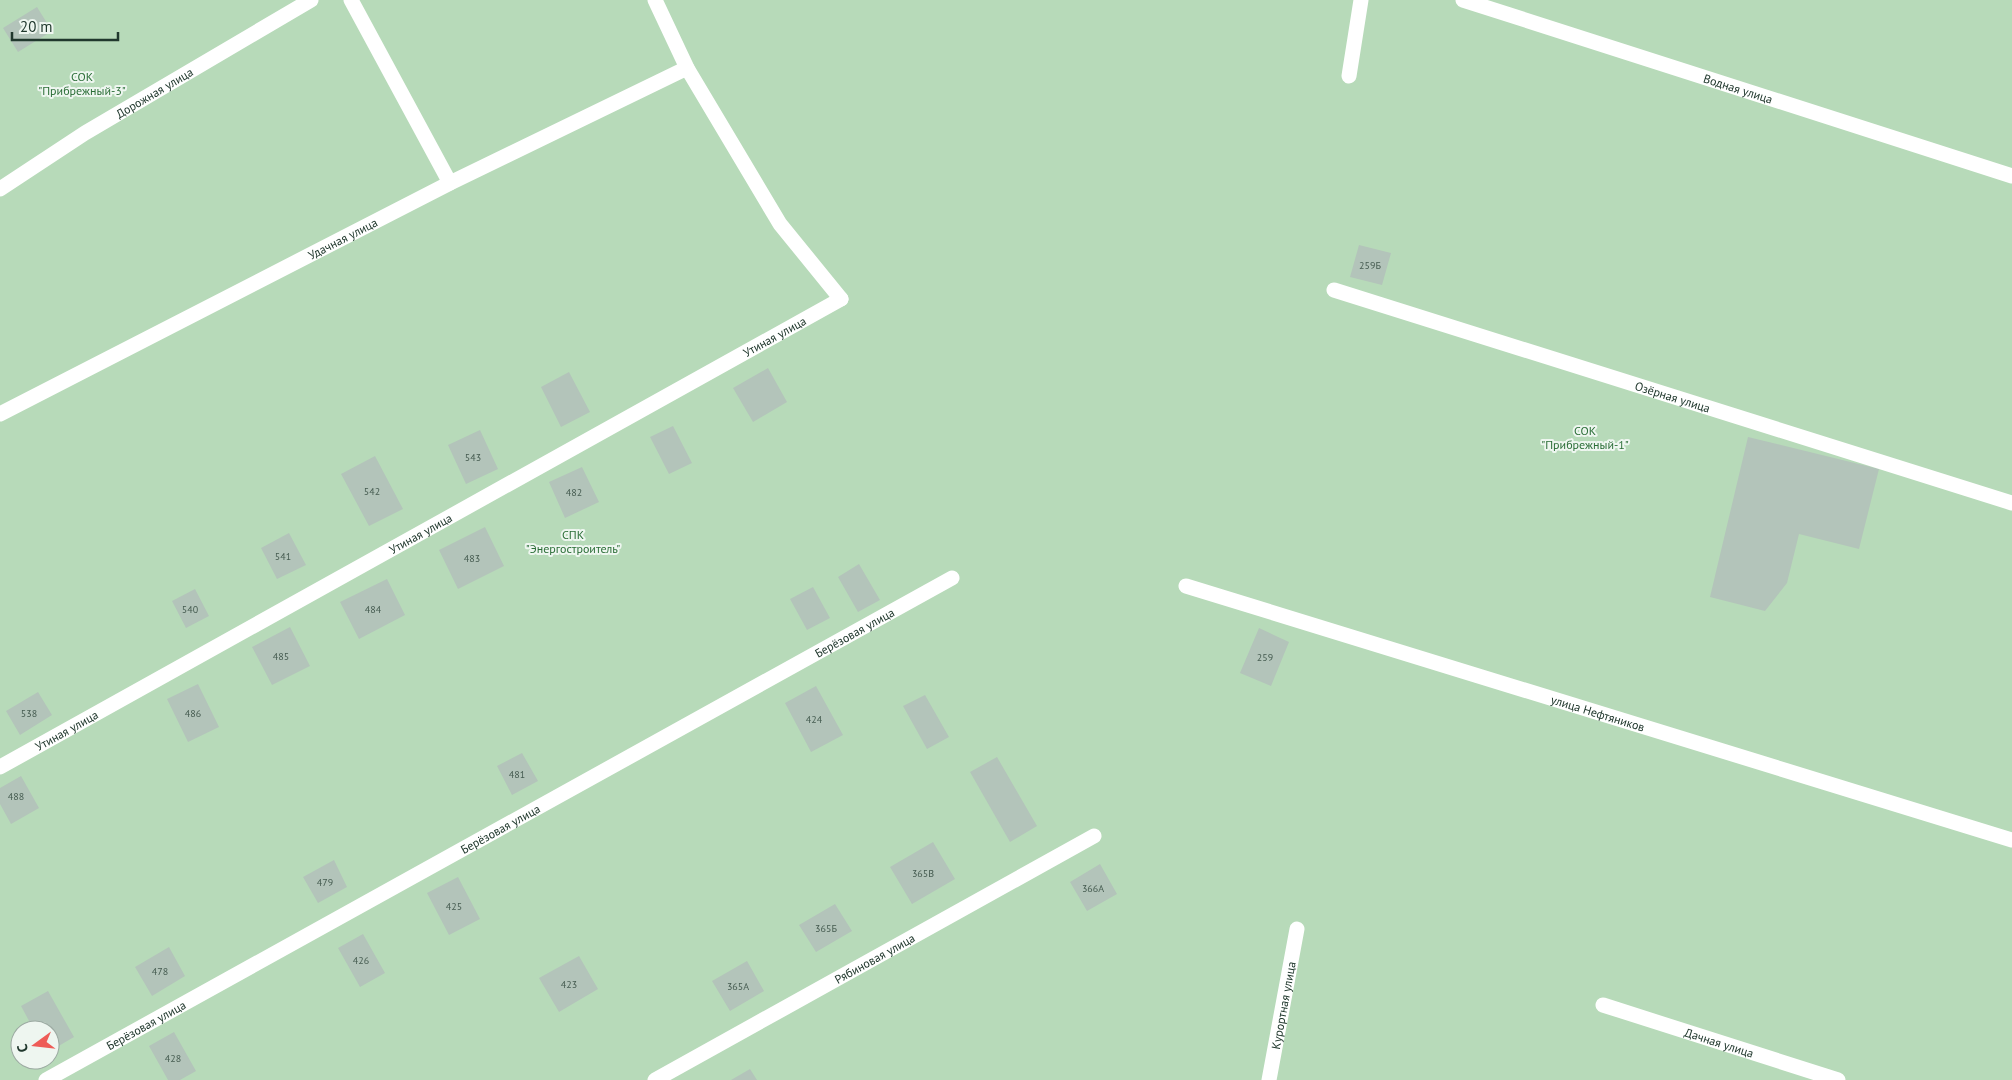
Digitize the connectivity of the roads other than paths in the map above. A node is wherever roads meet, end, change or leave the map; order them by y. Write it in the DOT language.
graph roads {
  1 [pos="311,0"];
  2 [pos="351,0"];
  3 [pos="655,0"];
  4 [pos="1361,0"];
  5 [pos="1463,0"];
  6 [pos="687,68"];
  7 [pos="1350,76"];
  8 [pos="2012,176"];
  9 [pos="450,183"];
  10 [pos="0,189"];
  11 [pos="1334,290"];
  12 [pos="0,414"];
  13 [pos="2012,503"];
  14 [pos="952,578"];
  15 [pos="1186,586"];
  16 [pos="0,767"];
  17 [pos="1094,836"];
  18 [pos="2012,840"];
  19 [pos="1297,929"];
  20 [pos="1602,1005"];
  21 [pos="46,1080"];
  22 [pos="656,1080"];
  23 [pos="1269,1080"];
  24 [pos="1838,1080"];
  1 -- 10 [label="street, Дорожная улица"];
  2 -- 9 [label="street"];
  3 -- 6 [label="street"];
  4 -- 7 [label="street"];
  5 -- 8 [label="street, Водная улица"];
  6 -- 9 [label="street, Удачная улица"];
  6 -- 16 [label="street, Утиная улица"];
  9 -- 12 [label="street, Удачная улица"];
  11 -- 13 [label="street, Озёрная улица"];
  14 -- 21 [label="street, Берёзовая улица"];
  15 -- 18 [label="street, улица Нефтяников"];
  17 -- 22 [label="street, Рябиновая улица"];
  19 -- 23 [label="street, Курортная улица"];
  20 -- 24 [label="street, Дачная улица"];
}
